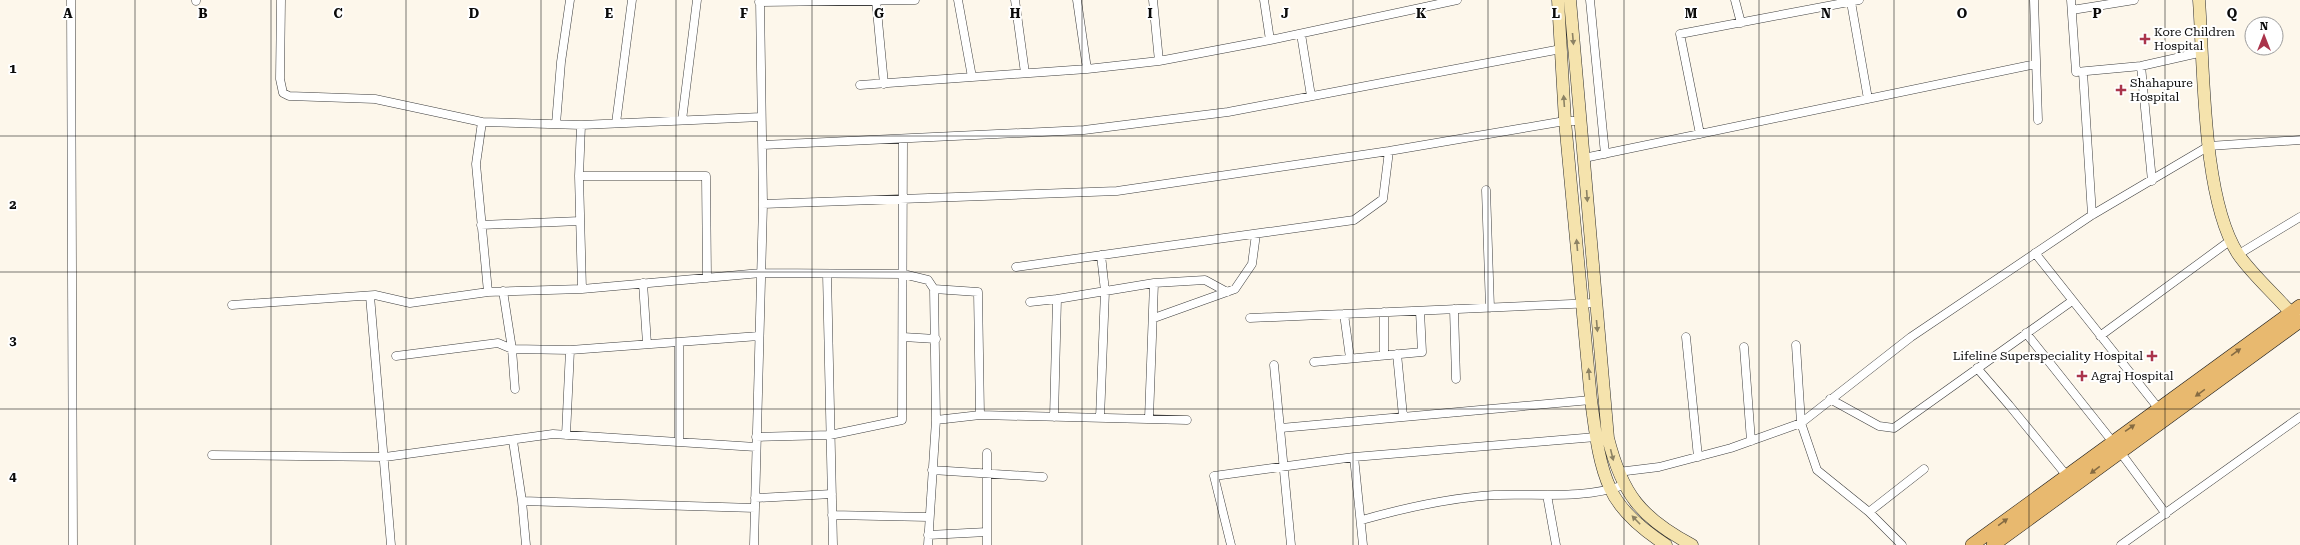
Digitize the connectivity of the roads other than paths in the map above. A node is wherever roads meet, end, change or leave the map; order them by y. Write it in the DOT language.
graph roads {
  1 [pos="71,0"];
  2 [pos="281,0"];
  3 [pos="570,0"];
  4 [pos="632,0"];
  5 [pos="698,0"];
  6 [pos="876,0"];
  7 [pos="915,0"];
  8 [pos="958,0"];
  9 [pos="1015,0"];
  10 [pos="1077,0"];
  11 [pos="1153,0"];
  12 [pos="1264,0"];
  13 [pos="1457,0"];
  14 [pos="1558,0"];
  15 [pos="1570,0"];
  16 [pos="1590,0"];
  17 [pos="1735,0"];
  18 [pos="2034,0"];
  19 [pos="2071,0"];
  20 [pos="2134,0"];
  21 [pos="2199,0"];
  22 [pos="759,1"];
  23 [pos="1855,1"];
  24 [pos="1819,4"];
  25 [pos="2072,10"];
  26 [pos="1741,23"];
  27 [pos="1301,34"];
  28 [pos="1270,40"];
  29 [pos="1561,49"];
  30 [pos="2203,52"];
  31 [pos="1159,61"];
  32 [pos="2036,64"];
  33 [pos="2141,66"];
  34 [pos="1087,69"];
  35 [pos="2083,72"];
  36 [pos="1025,73"];
  37 [pos="972,77"];
  38 [pos="884,84"];
  39 [pos="860,85"];
  40 [pos="1311,96"];
  41 [pos="1868,99"];
  42 [pos="761,117"];
  43 [pos="682,120"];
  44 [pos="2038,120"];
  45 [pos="1565,121"];
  46 [pos="1580,121"];
  47 [pos="482,122"];
  48 [pos="616,123"];
  49 [pos="556,124"];
  50 [pos="581,125"];
  51 [pos="1700,134"];
  52 [pos="903,139"];
  53 [pos="2300,140"];
  54 [pos="763,145"];
  55 [pos="2209,146"];
  56 [pos="1389,151"];
  57 [pos="1605,154"];
  58 [pos="1584,158"];
  59 [pos="579,176"];
  60 [pos="2152,182"];
  61 [pos="1486,190"];
  62 [pos="904,198"];
  63 [pos="763,204"];
  64 [pos="2092,215"];
  65 [pos="2300,217"];
  66 [pos="580,222"];
  67 [pos="481,225"];
  68 [pos="1256,234"];
  69 [pos="2231,240"];
  70 [pos="2035,253"];
  71 [pos="2239,254"];
  72 [pos="1101,255"];
  73 [pos="1016,267"];
  74 [pos="761,273"];
  75 [pos="827,274"];
  76 [pos="903,274"];
  77 [pos="707,278"];
  78 [pos="643,283"];
  79 [pos="1154,283"];
  80 [pos="582,289"];
  81 [pos="934,289"];
  82 [pos="503,291"];
  83 [pos="1104,291"];
  84 [pos="488,292"];
  85 [pos="1227,292"];
  86 [pos="370,296"];
  87 [pos="1057,298"];
  88 [pos="2072,301"];
  89 [pos="1030,302"];
  90 [pos="1595,303"];
  91 [pos="1583,304"];
  92 [pos="232,305"];
  93 [pos="1490,308"];
  94 [pos="1454,309"];
  95 [pos="1420,311"];
  96 [pos="1384,312"];
  97 [pos="1344,314"];
  98 [pos="2297,315"];
  99 [pos="1154,318"];
  100 [pos="1250,318"];
  101 [pos="2026,333"];
  102 [pos="759,336"];
  103 [pos="2100,336"];
  104 [pos="903,337"];
  105 [pos="1686,337"];
  106 [pos="936,339"];
  107 [pos="679,342"];
  108 [pos="647,344"];
  109 [pos="1796,345"];
  110 [pos="1744,347"];
  111 [pos="512,349"];
  112 [pos="570,350"];
  113 [pos="1397,354"];
  114 [pos="1384,355"];
  115 [pos="396,356"];
  116 [pos="1350,358"];
  117 [pos="1314,362"];
  118 [pos="1274,365"];
  119 [pos="1977,368"];
  120 [pos="1456,379"];
  121 [pos="515,389"];
  122 [pos="1830,399"];
  123 [pos="1591,400"];
  124 [pos="2158,408"];
  125 [pos="980,415"];
  126 [pos="1403,416"];
  127 [pos="1054,417"];
  128 [pos="2300,417"];
  129 [pos="1100,418"];
  130 [pos="1149,418"];
  131 [pos="936,420"];
  132 [pos="1187,420"];
  133 [pos="1801,423"];
  134 [pos="1281,428"];
  135 [pos="566,435"];
  136 [pos="830,435"];
  137 [pos="756,437"];
  138 [pos="1596,437"];
  139 [pos="513,440"];
  140 [pos="1751,441"];
  141 [pos="679,442"];
  142 [pos="2116,446"];
  143 [pos="756,447"];
  144 [pos="987,452"];
  145 [pos="212,455"];
  146 [pos="385,457"];
  147 [pos="1354,457"];
  148 [pos="1698,457"];
  149 [pos="1284,466"];
  150 [pos="1924,469"];
  151 [pos="932,470"];
  152 [pos="1618,472"];
  153 [pos="987,474"];
  154 [pos="2067,476"];
  155 [pos="1043,477"];
  156 [pos="1624,485"];
  157 [pos="1610,490"];
  158 [pos="832,494"];
  159 [pos="1548,495"];
  160 [pos="755,498"];
  161 [pos="522,501"];
  162 [pos="755,508"];
  163 [pos="1869,512"];
  164 [pos="2166,514"];
  165 [pos="832,515"];
  166 [pos="928,517"];
  167 [pos="1362,520"];
  168 [pos="987,532"];
  169 [pos="928,535"];
  170 [pos="73,545"];
  171 [pos="391,545"];
  172 [pos="526,545"];
  173 [pos="754,545"];
  174 [pos="833,545"];
  175 [pos="928,545"];
  176 [pos="987,545"];
  177 [pos="1231,545"];
  178 [pos="1291,545"];
  179 [pos="1363,545"];
  180 [pos="1556,545"];
  181 [pos="1666,545"];
  182 [pos="1692,545"];
  183 [pos="1902,545"];
  184 [pos="1972,545"];
  185 [pos="1993,545"];
  186 [pos="2121,545"];
  1 -- 170 [label="street"];
  2 -- 47 [label="street"];
  3 -- 49 [label="street"];
  4 -- 48 [label="street"];
  5 -- 43 [label="street"];
  6 -- 7 [label="street"];
  6 -- 22 [label="street"];
  6 -- 38 [label="street"];
  8 -- 37 [label="street"];
  9 -- 36 [label="street"];
  10 -- 34 [label="street"];
  11 -- 31 [label="street"];
  12 -- 28 [label="street"];
  13 -- 27 [label="street"];
  14 -- 29 [label="main road"];
  15 -- 46 [label="main road, one-way"];
  16 -- 57 [label="street"];
  17 -- 26 [label="street"];
  18 -- 32 [label="street"];
  19 -- 25 [label="street"];
  20 -- 25 [label="street"];
  21 -- 30 [label="main road"];
  22 -- 42 [label="street"];
  23 -- 24 [label="street"];
  23 -- 41 [label="street"];
  24 -- 26 [label="street"];
  25 -- 35 [label="street"];
  26 -- 51 [label="street"];
  27 -- 28 [label="street"];
  27 -- 40 [label="street"];
  28 -- 31 [label="street"];
  29 -- 40 [label="street"];
  45 -- 29 [label="main road, one-way"];
  30 -- 33 [label="street"];
  30 -- 55 [label="main road"];
  31 -- 34 [label="street"];
  32 -- 41 [label="street"];
  32 -- 44 [label="street"];
  33 -- 35 [label="street"];
  33 -- 60 [label="street"];
  34 -- 36 [label="street"];
  35 -- 64 [label="street"];
  36 -- 37 [label="street"];
  37 -- 38 [label="street"];
  38 -- 39 [label="street"];
  40 -- 52 [label="street"];
  41 -- 51 [label="street"];
  42 -- 43 [label="street"];
  42 -- 54 [label="street"];
  43 -- 48 [label="street"];
  45 -- 46 [label="street"];
  45 -- 56 [label="street"];
  91 -- 45 [label="main road, one-way"];
  46 -- 58 [label="main road"];
  47 -- 49 [label="street"];
  47 -- 67 [label="street"];
  48 -- 50 [label="street"];
  49 -- 50 [label="street"];
  50 -- 59 [label="street"];
  51 -- 57 [label="street"];
  52 -- 54 [label="street"];
  52 -- 62 [label="street"];
  53 -- 55 [label="street"];
  54 -- 63 [label="street"];
  55 -- 60 [label="street"];
  55 -- 69 [label="main road"];
  56 -- 62 [label="street"];
  56 -- 68 [label="street"];
  57 -- 58 [label="street"];
  58 -- 90 [label="main road, one-way"];
  59 -- 66 [label="street"];
  59 -- 77 [label="street"];
  60 -- 64 [label="street"];
  61 -- 93 [label="street"];
  62 -- 63 [label="street"];
  62 -- 76 [label="street"];
  63 -- 74 [label="street"];
  64 -- 70 [label="street"];
  65 -- 71 [label="street"];
  66 -- 67 [label="street"];
  66 -- 80 [label="street"];
  67 -- 84 [label="street"];
  68 -- 72 [label="street"];
  68 -- 85 [label="street"];
  69 -- 71 [label="main road"];
  69 -- 103 [label="street"];
  70 -- 88 [label="street"];
  70 -- 122 [label="street"];
  71 -- 98 [label="main road"];
  72 -- 73 [label="street"];
  72 -- 83 [label="street"];
  74 -- 75 [label="street"];
  74 -- 77 [label="street"];
  74 -- 102 [label="street"];
  75 -- 76 [label="street"];
  75 -- 136 [label="street"];
  76 -- 81 [label="street"];
  76 -- 104 [label="street"];
  77 -- 78 [label="street"];
  78 -- 80 [label="street"];
  78 -- 108 [label="street"];
  79 -- 83 [label="street"];
  79 -- 85 [label="street"];
  79 -- 99 [label="street"];
  80 -- 82 [label="street"];
  81 -- 106 [label="street"];
  81 -- 125 [label="street"];
  82 -- 84 [label="street"];
  82 -- 111 [label="street"];
  83 -- 87 [label="street"];
  83 -- 129 [label="street"];
  84 -- 86 [label="street"];
  85 -- 99 [label="street"];
  86 -- 92 [label="street"];
  86 -- 146 [label="street"];
  87 -- 89 [label="street"];
  87 -- 127 [label="street"];
  88 -- 101 [label="street"];
  88 -- 103 [label="street"];
  90 -- 91 [label="street"];
  90 -- 152 [label="main road, one-way"];
  91 -- 93 [label="street"];
  123 -- 91 [label="main road, one-way"];
  93 -- 94 [label="street"];
  94 -- 95 [label="street"];
  94 -- 120 [label="street"];
  95 -- 96 [label="street"];
  95 -- 113 [label="street"];
  96 -- 97 [label="street"];
  96 -- 114 [label="street"];
  97 -- 100 [label="street"];
  97 -- 116 [label="street"];
  124 -- 98 [label="main road, one-way"];
  98 -- 142 [label="main road, one-way"];
  99 -- 130 [label="street"];
  101 -- 119 [label="street"];
  101 -- 142 [label="street"];
  102 -- 107 [label="street"];
  102 -- 137 [label="street"];
  103 -- 124 [label="street"];
  104 -- 106 [label="street"];
  104 -- 136 [label="street"];
  105 -- 148 [label="street"];
  106 -- 131 [label="street"];
  107 -- 108 [label="street"];
  107 -- 141 [label="street"];
  108 -- 112 [label="street"];
  109 -- 133 [label="street"];
  110 -- 140 [label="street"];
  111 -- 112 [label="street"];
  111 -- 115 [label="street"];
  111 -- 121 [label="street"];
  112 -- 135 [label="street"];
  113 -- 114 [label="street"];
  113 -- 126 [label="street"];
  114 -- 116 [label="street"];
  116 -- 117 [label="street"];
  118 -- 134 [label="street"];
  119 -- 122 [label="street"];
  119 -- 154 [label="street"];
  122 -- 133 [label="street"];
  123 -- 126 [label="street"];
  123 -- 138 [label="main road"];
  142 -- 124 [label="main road, one-way"];
  125 -- 127 [label="street"];
  125 -- 131 [label="street"];
  126 -- 134 [label="street"];
  127 -- 129 [label="street"];
  128 -- 164 [label="street"];
  129 -- 130 [label="street"];
  130 -- 132 [label="street"];
  131 -- 151 [label="street"];
  133 -- 140 [label="street"];
  133 -- 163 [label="street"];
  134 -- 149 [label="street"];
  135 -- 139 [label="street"];
  135 -- 141 [label="street"];
  136 -- 137 [label="street"];
  136 -- 158 [label="street"];
  137 -- 143 [label="street"];
  138 -- 147 [label="street"];
  138 -- 157 [label="main road"];
  139 -- 146 [label="street"];
  139 -- 161 [label="street"];
  140 -- 148 [label="street"];
  141 -- 143 [label="street"];
  142 -- 154 [label="main road"];
  142 -- 164 [label="street"];
  142 -- 185 [label="main road, one-way"];
  143 -- 160 [label="street"];
  144 -- 153 [label="street"];
  145 -- 146 [label="street"];
  146 -- 171 [label="street"];
  147 -- 149 [label="street"];
  147 -- 167 [label="street"];
  148 -- 152 [label="street"];
  149 -- 177 [label="street"];
  149 -- 178 [label="street"];
  150 -- 163 [label="street"];
  151 -- 153 [label="street"];
  151 -- 166 [label="street"];
  152 -- 156 [label="main road"];
  153 -- 155 [label="street"];
  153 -- 168 [label="street"];
  184 -- 154 [label="main road, one-way"];
  156 -- 157 [label="street"];
  156 -- 182 [label="main road"];
  157 -- 159 [label="street"];
  181 -- 157 [label="main road, one-way"];
  158 -- 160 [label="street"];
  158 -- 165 [label="street"];
  159 -- 167 [label="street"];
  159 -- 180 [label="street"];
  160 -- 162 [label="street"];
  161 -- 162 [label="street"];
  161 -- 172 [label="street"];
  162 -- 173 [label="street"];
  163 -- 183 [label="street"];
  164 -- 186 [label="street"];
  165 -- 166 [label="street"];
  165 -- 174 [label="street"];
  166 -- 169 [label="street"];
  167 -- 179 [label="street"];
  168 -- 169 [label="street"];
  168 -- 176 [label="street"];
  169 -- 175 [label="street"];
}
